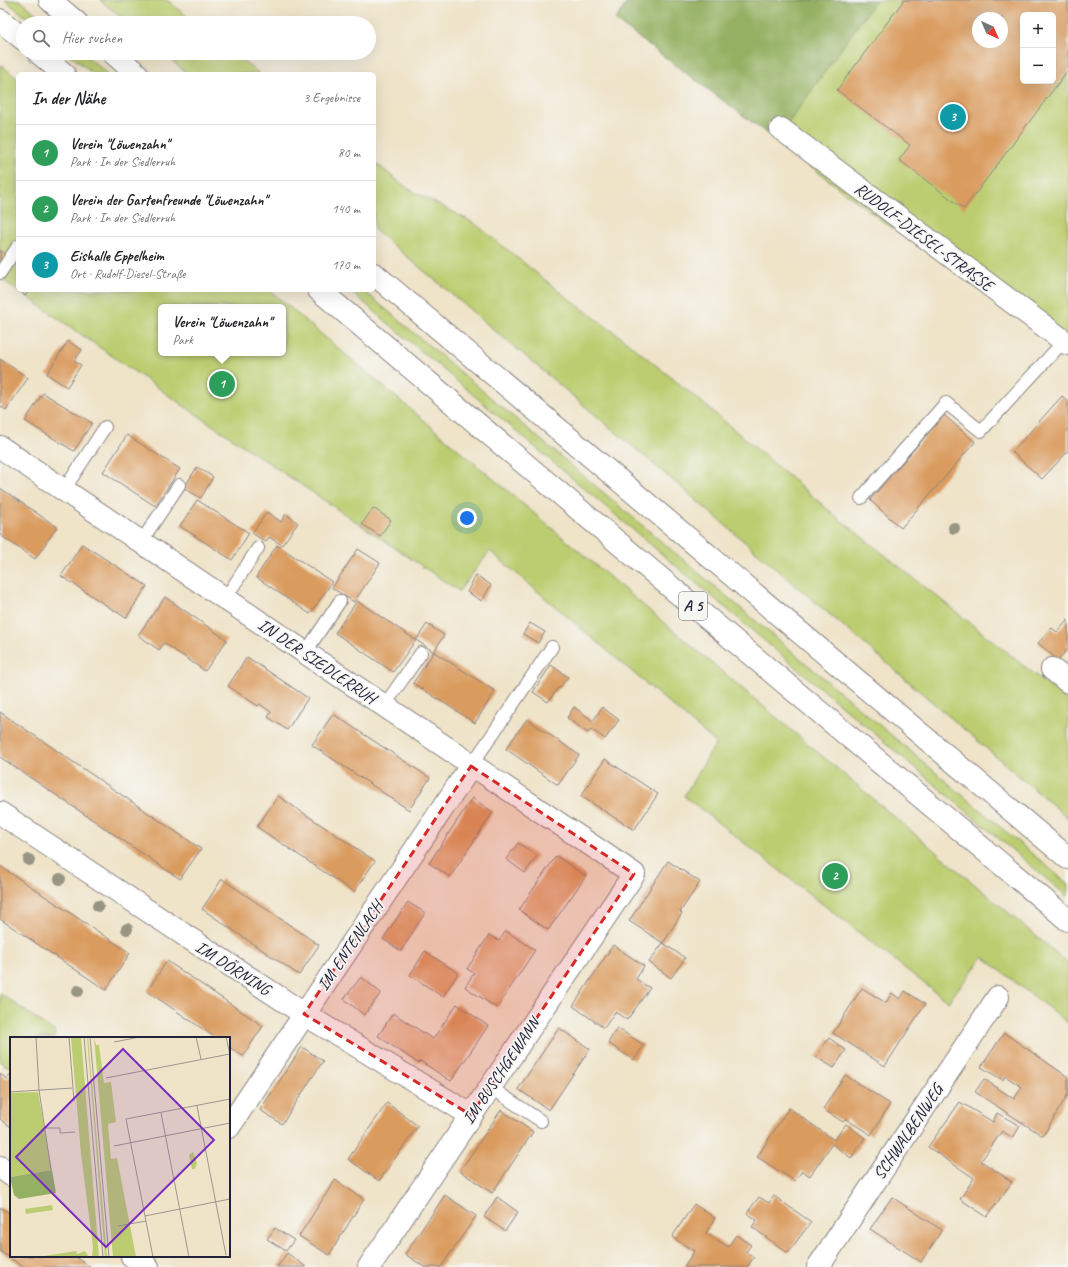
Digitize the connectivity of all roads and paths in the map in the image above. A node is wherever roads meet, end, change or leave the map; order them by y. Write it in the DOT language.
graph roads {
  1 [pos="50,0"];
  2 [pos="69,16"];
  3 [pos="0,20"];
  4 [pos="16,33"];
  5 [pos="47,60"];
  6 [pos="120,60"];
  7 [pos="62,72"];
  8 [pos="135,72"];
  9 [pos="780,129"];
  10 [pos="16,249"];
  11 [pos="0,273"];
  12 [pos="376,276"];
  13 [pos="322,292"];
  14 [pos="1066,343"];
  15 [pos="105,427"];
  16 [pos="0,447"];
  17 [pos="179,485"];
  18 [pos="64,490"];
  19 [pos="860,498"];
  20 [pos="141,542"];
  21 [pos="258,548"];
  22 [pos="225,599"];
  23 [pos="340,601"];
  24 [pos="552,647"];
  25 [pos="305,653"];
  26 [pos="421,653"];
  27 [pos="384,706"];
  28 [pos="471,766"];
  29 [pos="0,812"];
  30 [pos="1068,858"];
  31 [pos="634,874"];
  32 [pos="1068,920"];
  33 [pos="998,997"];
  34 [pos="304,1014"];
  35 [pos="490,1087"];
  36 [pos="471,1115"];
  37 [pos="541,1121"];
  38 [pos="230,1125"];
  39 [pos="0,1167"];
  40 [pos="10,1174"];
  41 [pos="369,1267"];
  42 [pos="818,1267"];
  1 -- 2 [label="main road"];
  3 -- 4 [label="main road"];
  5 -- 7 [label="main road"];
  6 -- 8 [label="main road"];
  9 -- 14 [label="main road, RUDOLF-DIESEL-STRASSE"];
  10 -- 11 [label="lane"];
  12 -- 30 [label="main road"];
  13 -- 32 [label="main road, A 5"];
  14 -- 19 [label="lane"];
  15 -- 18 [label="lane"];
  16 -- 18 [label="main road, IN DER SIEDLERRUH"];
  17 -- 20 [label="lane"];
  18 -- 20 [label="main road, IN DER SIEDLERRUH"];
  20 -- 22 [label="main road, IN DER SIEDLERRUH"];
  21 -- 22 [label="lane"];
  22 -- 25 [label="main road, IN DER SIEDLERRUH"];
  23 -- 25 [label="lane"];
  24 -- 28 [label="lane"];
  25 -- 27 [label="main road, IN DER SIEDLERRUH"];
  26 -- 27 [label="lane"];
  27 -- 28 [label="main road, IN DER SIEDLERRUH"];
  28 -- 31 [label="main road, IN DER SIEDLERRUH"];
  28 -- 34 [label="main road, IM ENTENLACH"];
  29 -- 34 [label="main road, IM DÖRNING"];
  31 -- 35 [label="main road, IM BUSCHGEWANN"];
  33 -- 42 [label="main road, SCHWALBENWEG"];
  34 -- 36 [label="main road, IM DÖRNING"];
  34 -- 38 [label="main road, IM ENTENLACH"];
  35 -- 36 [label="main road, IM BUSCHGEWANN"];
  35 -- 37 [label="lane"];
  36 -- 41 [label="main road, IM BUSCHGEWANN"];
  39 -- 40 [label="main road"];
}
